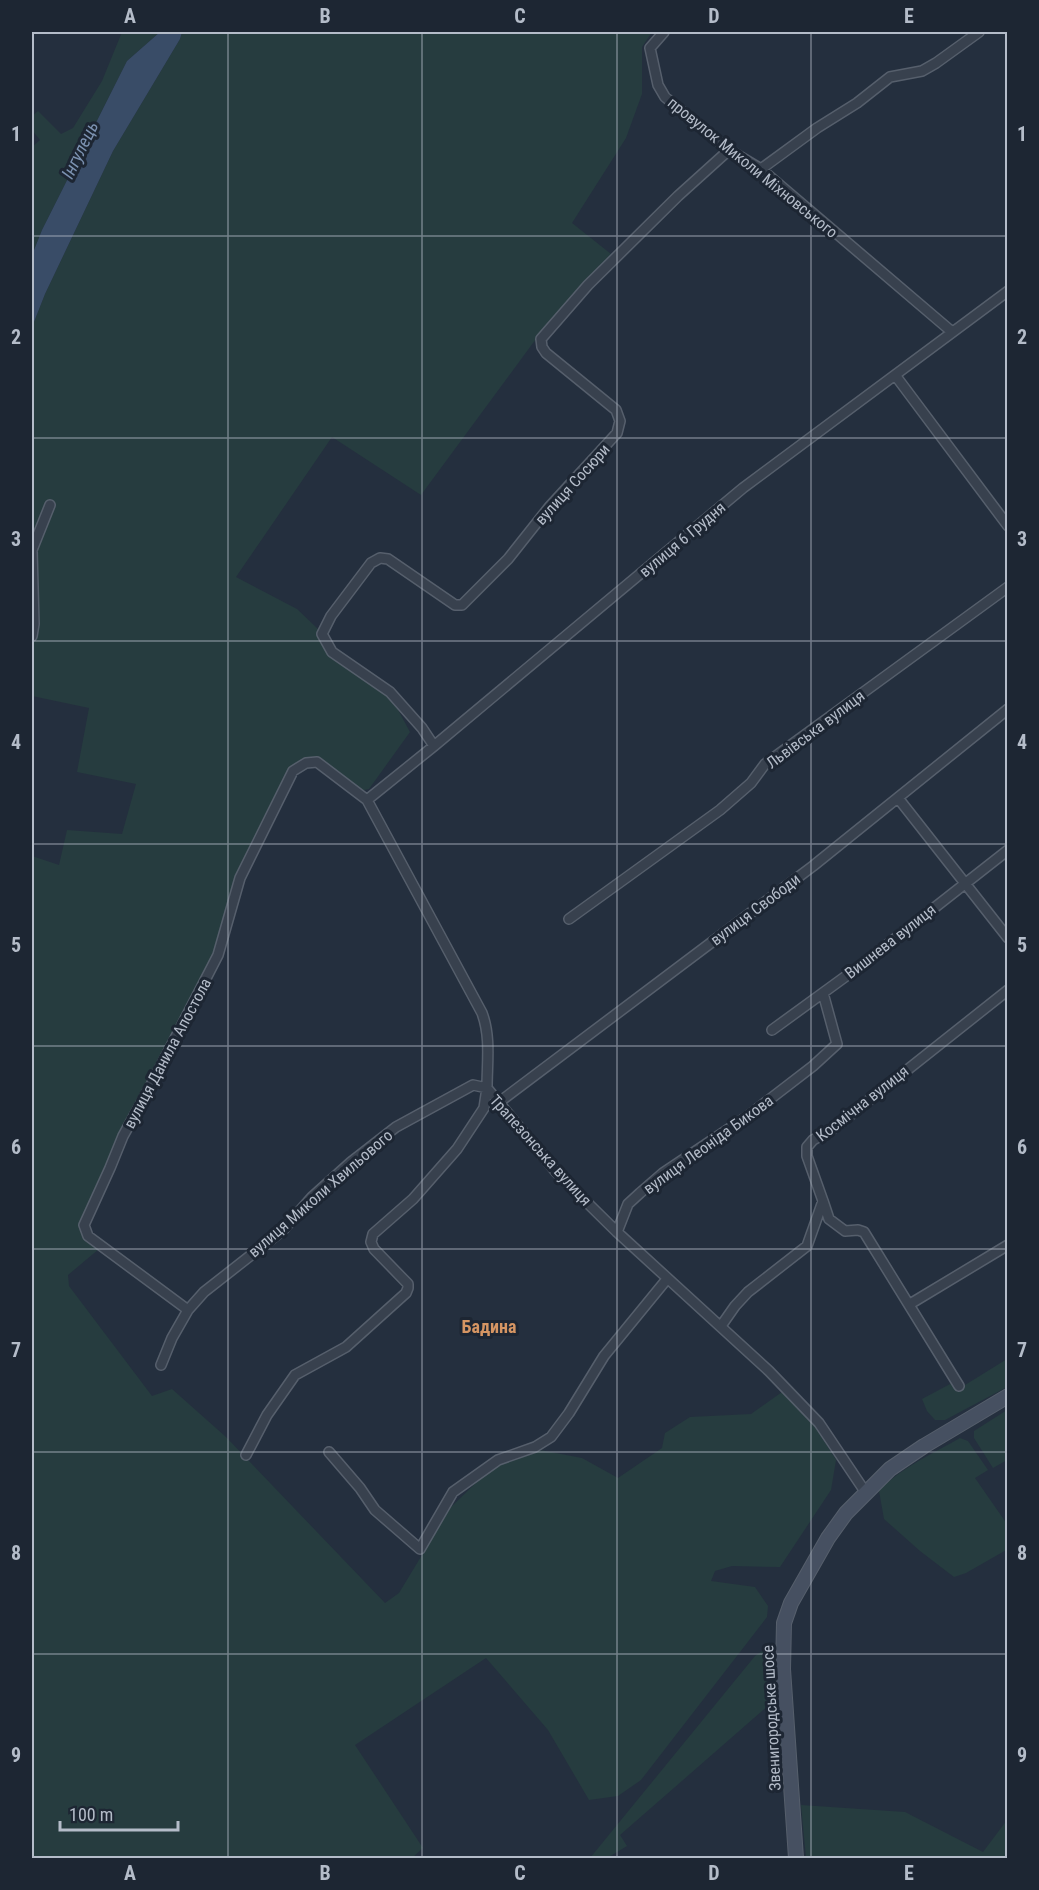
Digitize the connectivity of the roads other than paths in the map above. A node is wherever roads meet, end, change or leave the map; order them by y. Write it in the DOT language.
graph roads {
  1 [pos="664,32"];
  2 [pos="980,32"];
  3 [pos="729,150"];
  4 [pos="761,169"];
  5 [pos="1008,291"];
  6 [pos="951,331"];
  7 [pos="895,375"];
  8 [pos="51,505"];
  9 [pos="1008,526"];
  10 [pos="1008,587"];
  11 [pos="32,636"];
  12 [pos="1008,709"];
  13 [pos="434,746"];
  14 [pos="306,762"];
  15 [pos="898,798"];
  16 [pos="367,800"];
  17 [pos="1008,850"];
  18 [pos="964,883"];
  19 [pos="569,919"];
  20 [pos="1008,938"];
  21 [pos="1008,990"];
  22 [pos="823,993"];
  23 [pos="772,1030"];
  24 [pos="487,1088"];
  25 [pos="498,1103"];
  26 [pos="823,1201"];
  27 [pos="617,1232"];
  28 [pos="1008,1245"];
  29 [pos="668,1279"];
  30 [pos="909,1304"];
  31 [pos="188,1310"];
  32 [pos="721,1326"];
  33 [pos="161,1365"];
  34 [pos="958,1386"];
  35 [pos="1008,1396"];
  36 [pos="329,1452"];
  37 [pos="246,1455"];
  38 [pos="866,1493"];
  39 [pos="796,1858"];
  1 -- 3 [label="street, провулок Миколи Міхновського"];
  2 -- 4 [label="street"];
  3 -- 4 [label="street, провулок Миколи Міхновського"];
  3 -- 13 [label="street, вулиця Сосюри"];
  4 -- 6 [label="street, провулок Миколи Міхновського"];
  5 -- 6 [label="street, вулиця 6 Грудня"];
  6 -- 7 [label="street, вулиця 6 Грудня"];
  7 -- 9 [label="street"];
  7 -- 13 [label="street, вулиця 6 Грудня"];
  8 -- 11 [label="street"];
  10 -- 19 [label="street, Львівська вулиця"];
  12 -- 15 [label="street, вулиця Свободи"];
  13 -- 16 [label="street, вулиця 6 Грудня"];
  14 -- 16 [label="street, Трапезонська вулиця"];
  14 -- 31 [label="street, вулиця Данила Апостола"];
  15 -- 18 [label="street"];
  15 -- 25 [label="street, вулиця Свободи"];
  16 -- 24 [label="street, Трапезонська вулиця"];
  17 -- 18 [label="street, Вишнева вулиця"];
  18 -- 20 [label="street"];
  18 -- 22 [label="street, Вишнева вулиця"];
  21 -- 26 [label="street, Космічна вулиця"];
  22 -- 23 [label="street, Вишнева вулиця"];
  22 -- 27 [label="street, вулиця Леоніда Бикова"];
  24 -- 25 [label="street, Трапезонська вулиця"];
  24 -- 31 [label="street, вулиця Миколи Хвильового"];
  24 -- 37 [label="street"];
  25 -- 27 [label="street, Трапезонська вулиця"];
  26 -- 30 [label="street, Космічна вулиця"];
  26 -- 32 [label="street"];
  27 -- 29 [label="street, Трапезонська вулиця"];
  28 -- 30 [label="street"];
  29 -- 32 [label="street, Трапезонська вулиця"];
  29 -- 36 [label="street"];
  30 -- 34 [label="street"];
  31 -- 33 [label="street, вулиця Миколи Хвильового"];
  32 -- 38 [label="street, Трапезонська вулиця"];
  35 -- 38 [label="main road, Звенигородське шосе"];
  38 -- 39 [label="main road, Звенигородське шосе"];
}
